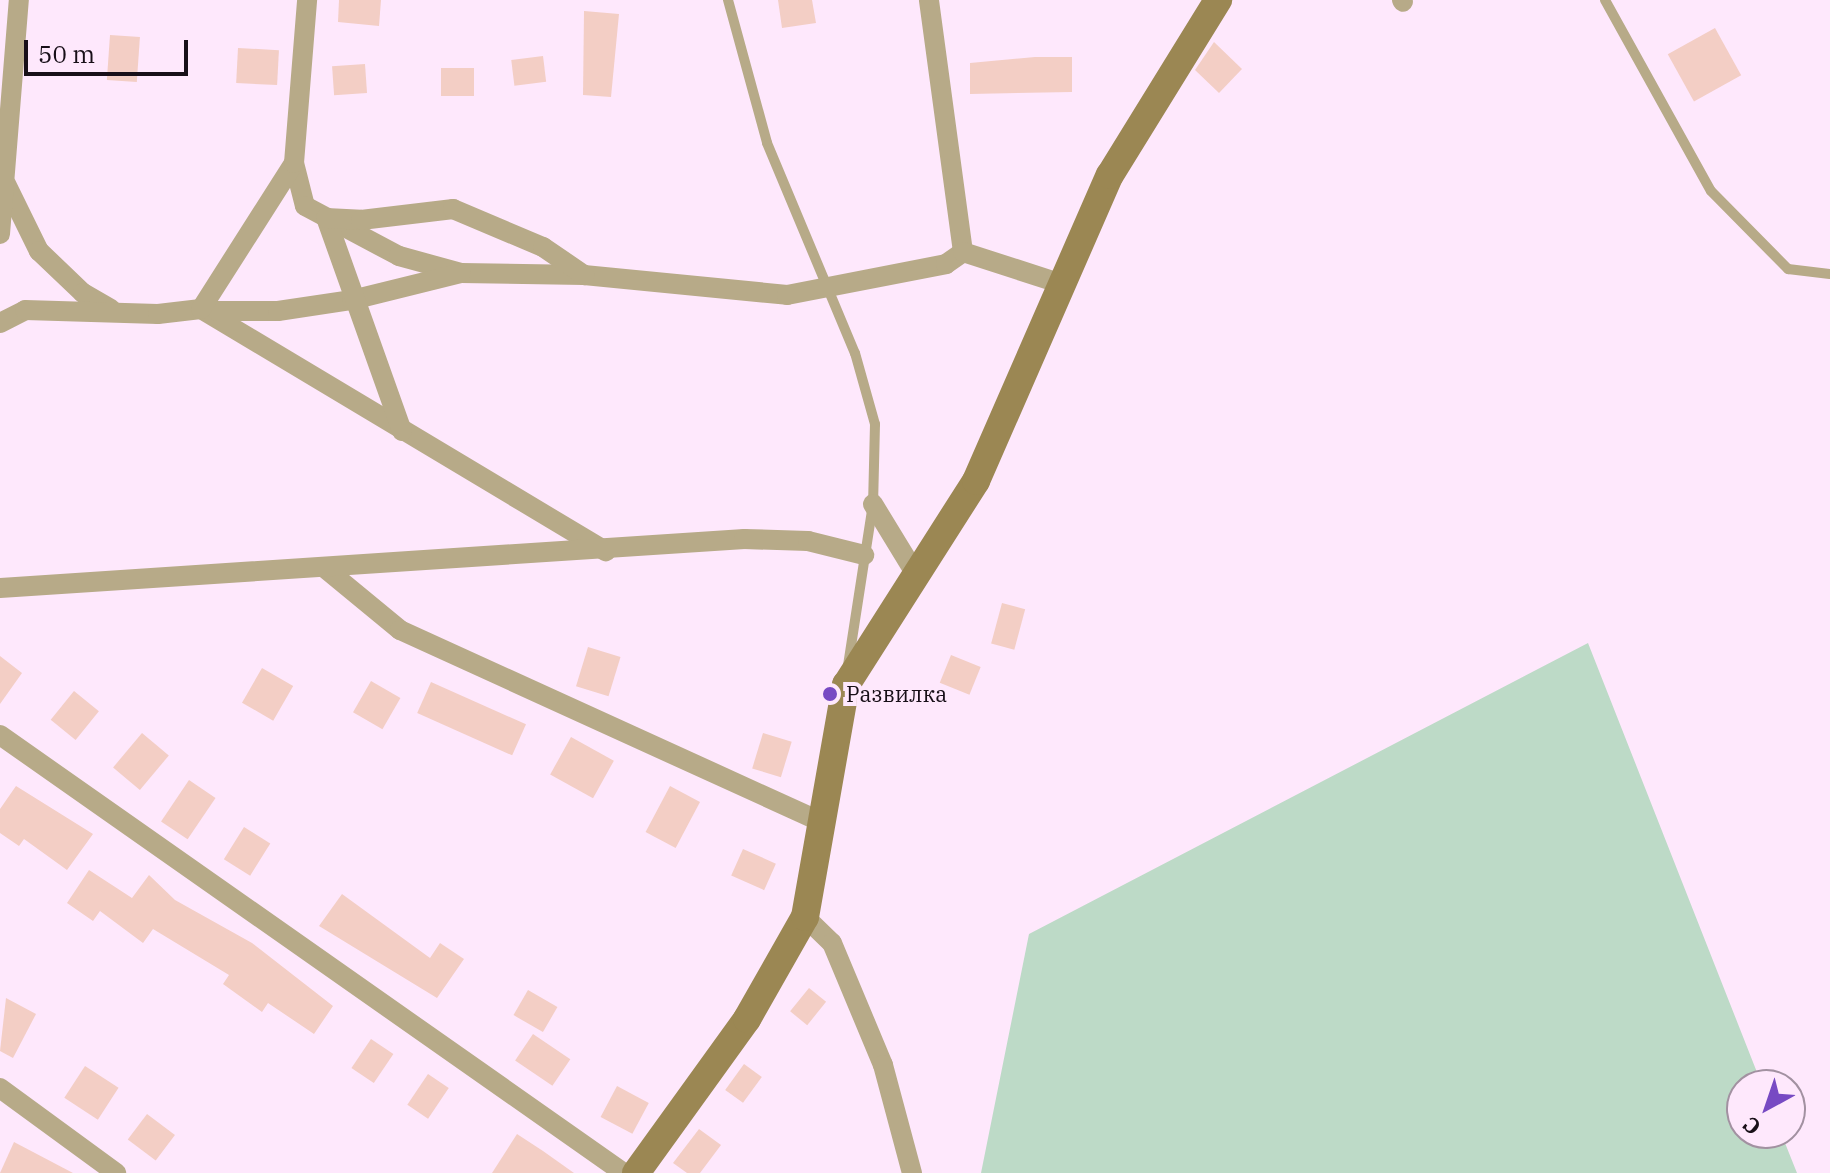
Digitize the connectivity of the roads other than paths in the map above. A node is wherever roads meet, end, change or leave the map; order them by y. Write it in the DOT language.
graph roads {
  1 [pos="19,0"];
  2 [pos="307,0"];
  3 [pos="728,0"];
  4 [pos="929,0"];
  5 [pos="1218,0"];
  6 [pos="1605,0"];
  7 [pos="294,163"];
  8 [pos="6,184"];
  9 [pos="326,218"];
  10 [pos="0,234"];
  11 [pos="963,252"];
  12 [pos="461,273"];
  13 [pos="1830,274"];
  14 [pos="584,275"];
  15 [pos="1062,284"];
  16 [pos="828,291"];
  17 [pos="352,300"];
  18 [pos="201,309"];
  19 [pos="112,310"];
  20 [pos="0,323"];
  21 [pos="402,431"];
  22 [pos="873,504"];
  23 [pos="606,551"];
  24 [pos="864,555"];
  25 [pos="326,569"];
  26 [pos="917,576"];
  27 [pos="0,588"];
  28 [pos="846,685"];
  29 [pos="0,735"];
  30 [pos="820,821"];
  31 [pos="805,917"];
  32 [pos="0,1088"];
  33 [pos="910,1171"];
  34 [pos="116,1173"];
  35 [pos="624,1173"];
  36 [pos="636,1173"];
  1 -- 8 [label="street"];
  2 -- 7 [label="street"];
  3 -- 16 [label="lane"];
  4 -- 11 [label="street"];
  5 -- 15 [label="street"];
  6 -- 13 [label="lane"];
  7 -- 9 [label="street"];
  7 -- 18 [label="street"];
  8 -- 10 [label="street"];
  8 -- 19 [label="street"];
  9 -- 12 [label="street"];
  9 -- 14 [label="street"];
  9 -- 17 [label="street"];
  11 -- 15 [label="street"];
  11 -- 16 [label="street"];
  12 -- 14 [label="street"];
  12 -- 17 [label="street"];
  14 -- 16 [label="street"];
  15 -- 26 [label="street"];
  16 -- 22 [label="lane"];
  17 -- 18 [label="street"];
  17 -- 21 [label="street"];
  18 -- 19 [label="street"];
  18 -- 21 [label="street"];
  19 -- 20 [label="street"];
  21 -- 23 [label="street"];
  22 -- 24 [label="lane"];
  22 -- 26 [label="street"];
  23 -- 24 [label="street"];
  23 -- 25 [label="street"];
  24 -- 28 [label="lane"];
  25 -- 27 [label="street"];
  25 -- 30 [label="street"];
  26 -- 28 [label="street"];
  28 -- 30 [label="street"];
  29 -- 35 [label="street"];
  30 -- 31 [label="street"];
  31 -- 33 [label="street"];
  31 -- 36 [label="street"];
  32 -- 34 [label="street"];
}
